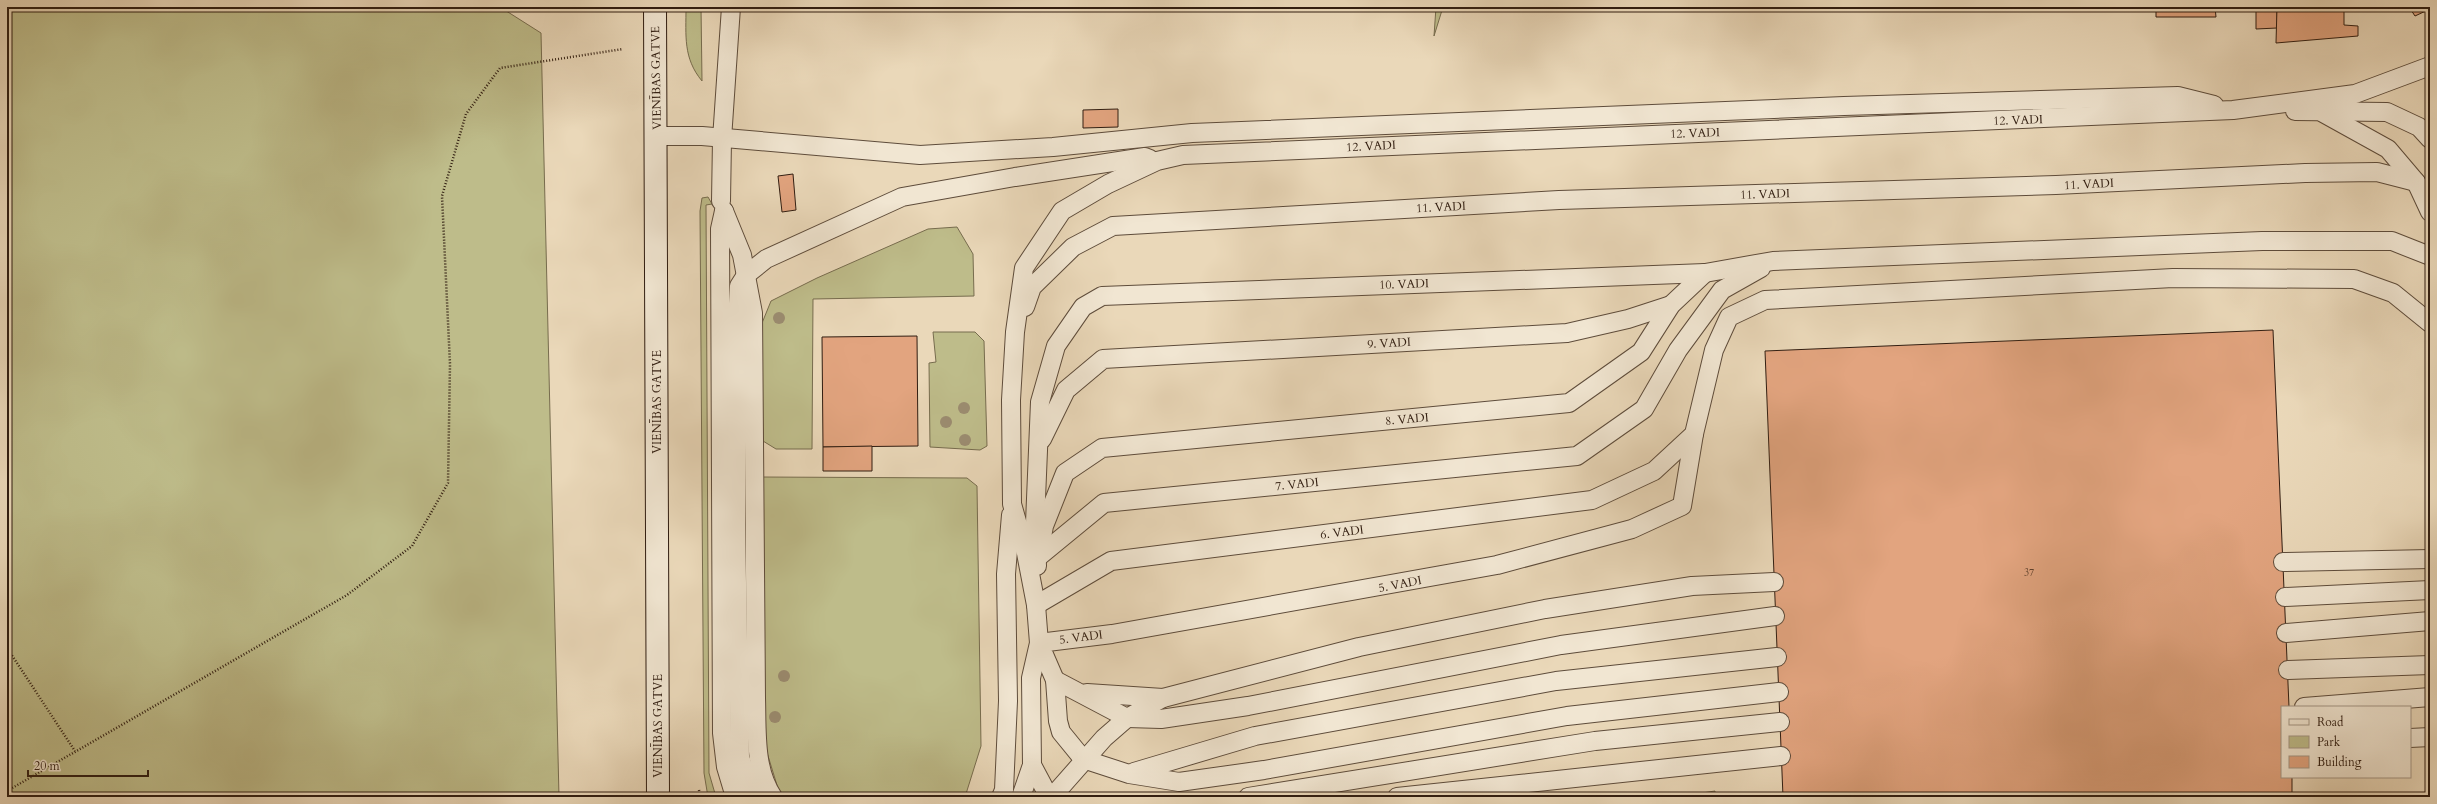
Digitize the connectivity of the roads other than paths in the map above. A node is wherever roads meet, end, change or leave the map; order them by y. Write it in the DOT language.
graph roads {
  1 [pos="655,7"];
  2 [pos="731,7"];
  3 [pos="2430,66"];
  4 [pos="2233,110"];
  5 [pos="2321,112"];
  6 [pos="656,136"];
  7 [pos="722,139"];
  8 [pos="2430,139"];
  9 [pos="1157,161"];
  10 [pos="2416,182"];
  11 [pos="721,201"];
  12 [pos="2430,212"];
  13 [pos="2430,256"];
  14 [pos="1773,261"];
  15 [pos="1705,273"];
  16 [pos="746,274"];
  17 [pos="1671,305"];
  18 [pos="2430,323"];
  19 [pos="1015,332"];
  20 [pos="1694,434"];
  21 [pos="1038,446"];
  22 [pos="1012,504"];
  23 [pos="1037,558"];
  24 [pos="2430,558"];
  25 [pos="2284,562"];
  26 [pos="1774,582"];
  27 [pos="2430,590"];
  28 [pos="2285,597"];
  29 [pos="1036,605"];
  30 [pos="1776,616"];
  31 [pos="2430,621"];
  32 [pos="2286,633"];
  33 [pos="1039,643"];
  34 [pos="1777,657"];
  35 [pos="2430,665"];
  36 [pos="2288,670"];
  37 [pos="1055,680"];
  38 [pos="1080,692"];
  39 [pos="1779,692"];
  40 [pos="2430,697"];
  41 [pos="1163,698"];
  42 [pos="2317,706"];
  43 [pos="1127,718"];
  44 [pos="1780,722"];
  45 [pos="2430,737"];
  46 [pos="2411,738"];
  47 [pos="1782,756"];
  48 [pos="1083,759"];
  49 [pos="1032,765"];
  50 [pos="1130,774"];
  51 [pos="658,797"];
  52 [pos="735,797"];
  53 [pos="753,797"];
  54 [pos="773,797"];
  55 [pos="1001,797"];
  56 [pos="1021,797"];
  57 [pos="1049,797"];
  58 [pos="1052,797"];
  59 [pos="1248,797"];
  60 [pos="1397,797"];
  1 -- 6 [label="main road, VIENĪBAS GATVE"];
  2 -- 7 [label="lane"];
  3 -- 4 [label="lane"];
  4 -- 5 [label="lane"];
  4 -- 7 [label="lane"];
  4 -- 9 [label="lane, 12. VADI"];
  5 -- 8 [label="lane"];
  5 -- 10 [label="lane"];
  6 -- 7 [label="lane"];
  6 -- 51 [label="main road, VIENĪBAS GATVE"];
  7 -- 11 [label="lane"];
  9 -- 16 [label="lane"];
  9 -- 19 [label="lane"];
  10 -- 12 [label="lane"];
  10 -- 19 [label="lane, 11. VADI"];
  13 -- 14 [label="lane, 10. VADI"];
  14 -- 15 [label="lane, 10. VADI"];
  14 -- 23 [label="lane, 7. VADI"];
  15 -- 17 [label="lane"];
  15 -- 21 [label="lane, 10. VADI"];
  16 -- 52 [label="lane"];
  16 -- 53 [label="lane"];
  16 -- 54 [label="lane"];
  17 -- 21 [label="lane, 9. VADI"];
  17 -- 23 [label="lane, 8. VADI"];
  18 -- 20 [label="lane"];
  19 -- 22 [label="lane"];
  20 -- 29 [label="lane, 6. VADI"];
  20 -- 33 [label="lane, 5. VADI"];
  21 -- 23 [label="lane"];
  22 -- 29 [label="lane"];
  22 -- 55 [label="lane"];
  23 -- 29 [label="lane"];
  24 -- 25 [label="lane"];
  26 -- 41 [label="lane"];
  27 -- 28 [label="lane"];
  29 -- 33 [label="lane"];
  30 -- 43 [label="lane"];
  31 -- 32 [label="lane"];
  33 -- 37 [label="lane"];
  33 -- 49 [label="lane"];
  34 -- 50 [label="lane"];
  35 -- 36 [label="lane"];
  37 -- 38 [label="lane"];
  37 -- 48 [label="lane"];
  38 -- 41 [label="lane"];
  38 -- 43 [label="lane"];
  39 -- 50 [label="lane"];
  40 -- 42 [label="lane"];
  41 -- 43 [label="lane"];
  43 -- 48 [label="lane"];
  44 -- 59 [label="lane"];
  45 -- 46 [label="lane"];
  47 -- 60 [label="lane"];
  48 -- 50 [label="lane"];
  48 -- 58 [label="lane"];
  49 -- 56 [label="lane"];
  49 -- 57 [label="lane"];
}
